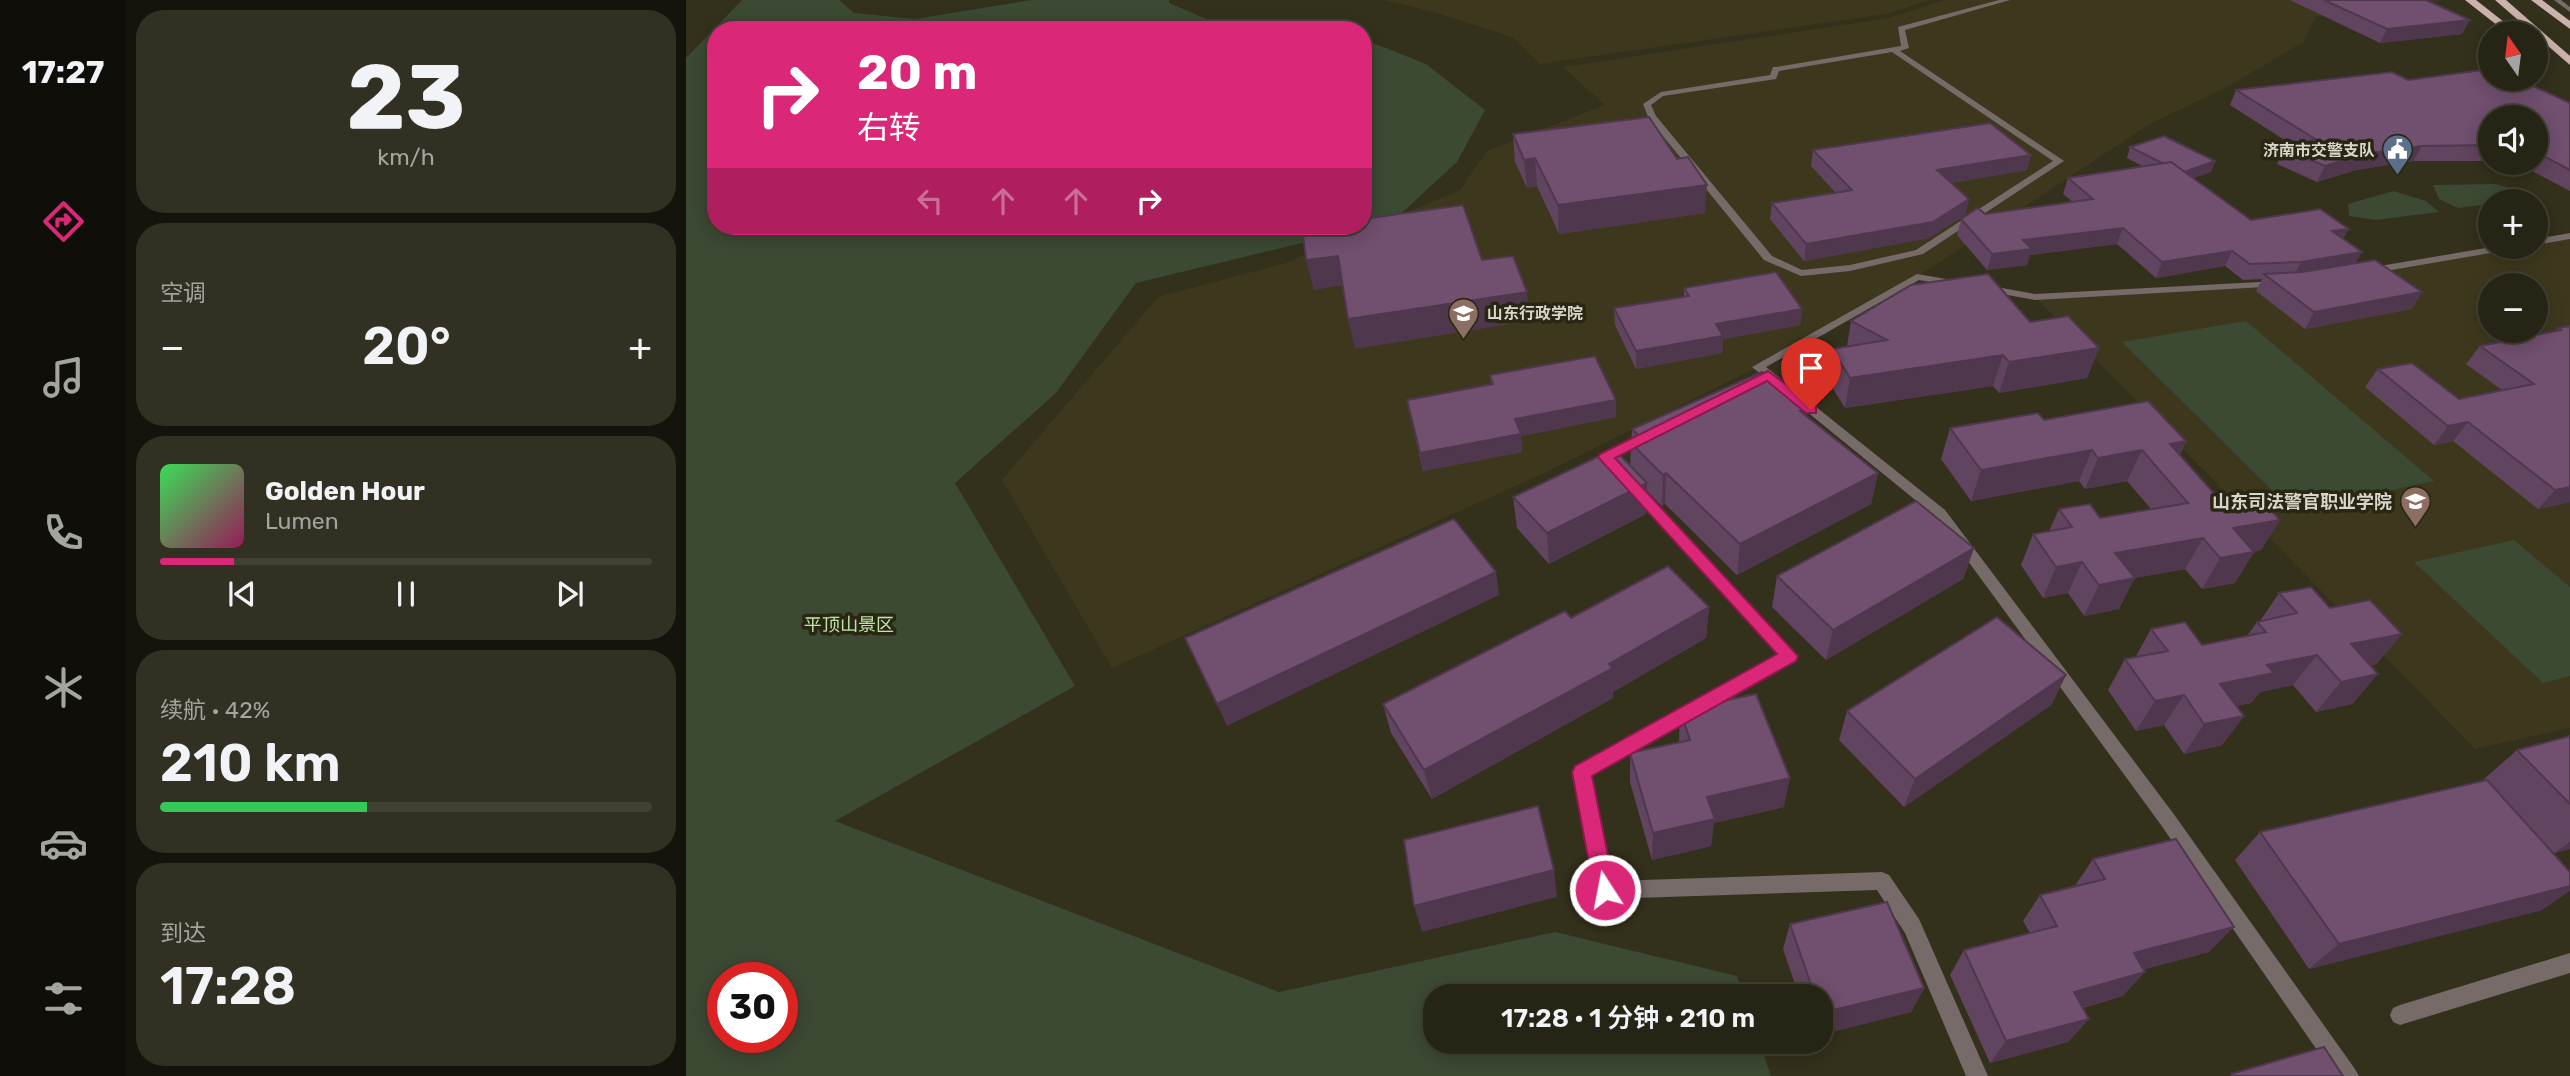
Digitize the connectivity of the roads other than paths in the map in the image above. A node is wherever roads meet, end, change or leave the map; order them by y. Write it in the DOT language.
graph roads {
  1 [pos="2007,0"];
  2 [pos="2470,0"];
  3 [pos="2500,0"];
  4 [pos="2515,0"];
  5 [pos="2536,0"];
  6 [pos="2557,0"];
  7 [pos="2570,10"];
  8 [pos="2497,21"];
  9 [pos="2541,21"];
  10 [pos="2570,26"];
  11 [pos="1893,50"];
  12 [pos="2548,56"];
  13 [pos="2570,62"];
  14 [pos="2570,69"];
  15 [pos="2570,236"];
  16 [pos="2548,240"];
  17 [pos="2478,252"];
  18 [pos="2358,272"];
  19 [pos="2294,283"];
  20 [pos="1655,432"];
  21 [pos="2570,963"];
  22 [pos="2400,1015"];
  23 [pos="1978,1076"];
  24 [pos="2348,1076"];
  1 -- 11 [label="street"];
  2 -- 8 [label="highway"];
  3 -- 13 [label="highway"];
  4 -- 9 [label="highway"];
  5 -- 10 [label="highway"];
  6 -- 7 [label="street"];
  11 -- 11 [label="street"];
  12 -- 14 [label="highway"];
  15 -- 16 [label="street"];
  17 -- 18 [label="street"];
  19 -- 24 [label="street"];
  20 -- 23 [label="street"];
  21 -- 22 [label="street"];
}
